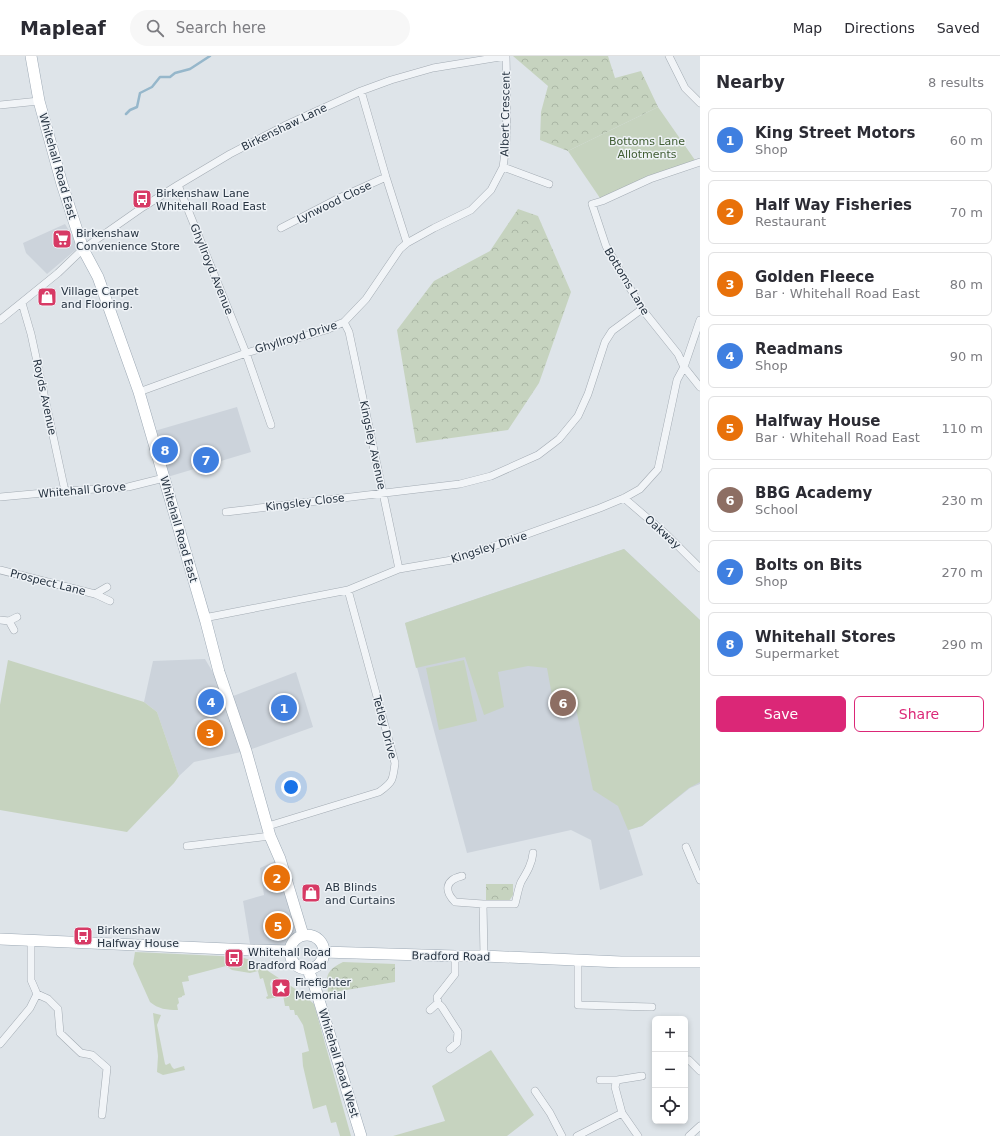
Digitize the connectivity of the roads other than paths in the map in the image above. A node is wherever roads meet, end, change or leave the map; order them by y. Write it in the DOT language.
graph roads {
  1 [pos="31,56"];
  2 [pos="506,56"];
  3 [pos="669,56"];
  4 [pos="362,91"];
  5 [pos="39,101"];
  6 [pos="700,103"];
  7 [pos="0,105"];
  8 [pos="700,162"];
  9 [pos="503,168"];
  10 [pos="386,177"];
  11 [pos="178,184"];
  12 [pos="549,184"];
  13 [pos="281,228"];
  14 [pos="408,243"];
  15 [pos="84,248"];
  16 [pos="22,303"];
  17 [pos="642,309"];
  18 [pos="0,320"];
  19 [pos="700,320"];
  20 [pos="344,322"];
  21 [pos="246,353"];
  22 [pos="684,367"];
  23 [pos="700,387"];
  24 [pos="138,392"];
  25 [pos="271,424"];
  26 [pos="164,478"];
  27 [pos="65,491"];
  28 [pos="383,493"];
  29 [pos="0,497"];
  30 [pos="624,498"];
  31 [pos="226,512"];
  32 [pos="399,568"];
  33 [pos="700,568"];
  34 [pos="0,570"];
  35 [pos="107,587"];
  36 [pos="348,590"];
  37 [pos="95,594"];
  38 [pos="110,601"];
  39 [pos="17,617"];
  40 [pos="204,618"];
  41 [pos="0,620"];
  42 [pos="9,621"];
  43 [pos="14,630"];
  44 [pos="269,831"];
  45 [pos="187,846"];
  46 [pos="686,848"];
  47 [pos="533,853"];
  48 [pos="462,876"];
  49 [pos="700,880"];
  50 [pos="484,904"];
  51 [pos="303,935"];
  52 [pos="0,939"];
  53 [pos="31,940"];
  54 [pos="290,951"];
  55 [pos="323,952"];
  56 [pos="455,956"];
  57 [pos="484,956"];
  58 [pos="578,960"];
  59 [pos="700,962"];
  60 [pos="307,968"];
  61 [pos="37,994"];
  62 [pos="438,1003"];
  63 [pos="652,1006"];
  64 [pos="430,1010"];
  65 [pos="0,1045"];
  66 [pos="450,1049"];
  67 [pos="4,1052"];
  68 [pos="689,1060"];
  69 [pos="700,1071"];
  70 [pos="642,1076"];
  71 [pos="600,1080"];
  72 [pos="617,1080"];
  73 [pos="535,1091"];
  74 [pos="622,1114"];
  75 [pos="102,1115"];
  76 [pos="700,1126"];
  77 [pos="361,1136"];
  78 [pos="562,1136"];
  79 [pos="577,1136"];
  80 [pos="638,1136"];
  81 [pos="689,1136"];
  1 -- 5 [label="main road, Whitehall Road East"];
  2 -- 4 [label="street, Birkenshaw Lane"];
  2 -- 9 [label="street, Albert Crescent"];
  3 -- 6 [label="street"];
  4 -- 10 [label="street"];
  4 -- 11 [label="street, Birkenshaw Lane"];
  5 -- 7 [label="street"];
  5 -- 15 [label="main road, Whitehall Road East"];
  8 -- 17 [label="street, Bottoms Lane"];
  9 -- 12 [label="street"];
  9 -- 14 [label="street, Albert Crescent"];
  10 -- 13 [label="street, Lynwood Close"];
  10 -- 14 [label="street"];
  11 -- 15 [label="street, Birkenshaw Lane"];
  11 -- 21 [label="street, Ghyllroyd Avenue"];
  14 -- 20 [label="street, Ghyllroyd Drive"];
  15 -- 16 [label="street, Birkenshaw Lane"];
  15 -- 24 [label="main road, Whitehall Road East"];
  16 -- 18 [label="street, Birkenshaw Lane"];
  16 -- 27 [label="street, Royds Avenue"];
  17 -- 22 [label="street, Bottoms Lane"];
  17 -- 28 [label="street, Kingsley Close"];
  19 -- 22 [label="street, Kingsley Drive"];
  20 -- 21 [label="street, Ghyllroyd Drive"];
  20 -- 28 [label="street, Kingsley Avenue"];
  21 -- 24 [label="street, Ghyllroyd Drive"];
  21 -- 25 [label="street, Ghyllroyd Avenue"];
  22 -- 23 [label="street, Bottoms Lane"];
  22 -- 30 [label="street, Kingsley Drive"];
  24 -- 26 [label="main road, Whitehall Road East"];
  26 -- 27 [label="street, Whitehall Grove"];
  26 -- 40 [label="main road, Whitehall Road East"];
  27 -- 29 [label="street, Whitehall Grove"];
  28 -- 31 [label="street, Kingsley Close"];
  28 -- 32 [label="street, Kingsley Avenue"];
  30 -- 32 [label="street, Kingsley Drive"];
  30 -- 33 [label="street, Oakway"];
  32 -- 36 [label="street, Kingsley Drive"];
  34 -- 37 [label="street, Prospect Lane"];
  35 -- 37 [label="street, Prospect Lane"];
  36 -- 40 [label="street, Kingsley Drive"];
  36 -- 44 [label="street, Tetley Drive"];
  37 -- 38 [label="street, Prospect Lane"];
  39 -- 42 [label="street"];
  40 -- 44 [label="main road, Whitehall Road East"];
  41 -- 42 [label="street"];
  42 -- 43 [label="street"];
  44 -- 45 [label="street, Tetley Drive"];
  44 -- 51 [label="main road, Whitehall Road East"];
  46 -- 49 [label="street"];
  47 -- 50 [label="street"];
  48 -- 50 [label="street"];
  50 -- 57 [label="street"];
  51 -- 54 [label="main road"];
  51 -- 55 [label="main road"];
  52 -- 53 [label="main road"];
  53 -- 54 [label="main road"];
  53 -- 61 [label="street"];
  54 -- 60 [label="main road"];
  55 -- 56 [label="main road, Bradford Road"];
  55 -- 60 [label="main road"];
  56 -- 57 [label="main road, Bradford Road"];
  56 -- 62 [label="street"];
  57 -- 58 [label="main road, Bradford Road"];
  58 -- 59 [label="main road, Bradford Road"];
  58 -- 63 [label="street"];
  60 -- 77 [label="main road, Whitehall Road West"];
  61 -- 65 [label="street"];
  61 -- 75 [label="street"];
  62 -- 64 [label="street"];
  62 -- 66 [label="street"];
  65 -- 67 [label="street"];
  68 -- 69 [label="street"];
  70 -- 72 [label="street"];
  71 -- 72 [label="street"];
  72 -- 74 [label="street"];
  73 -- 78 [label="street"];
  74 -- 79 [label="street"];
  74 -- 80 [label="street"];
  76 -- 81 [label="street"];
}
